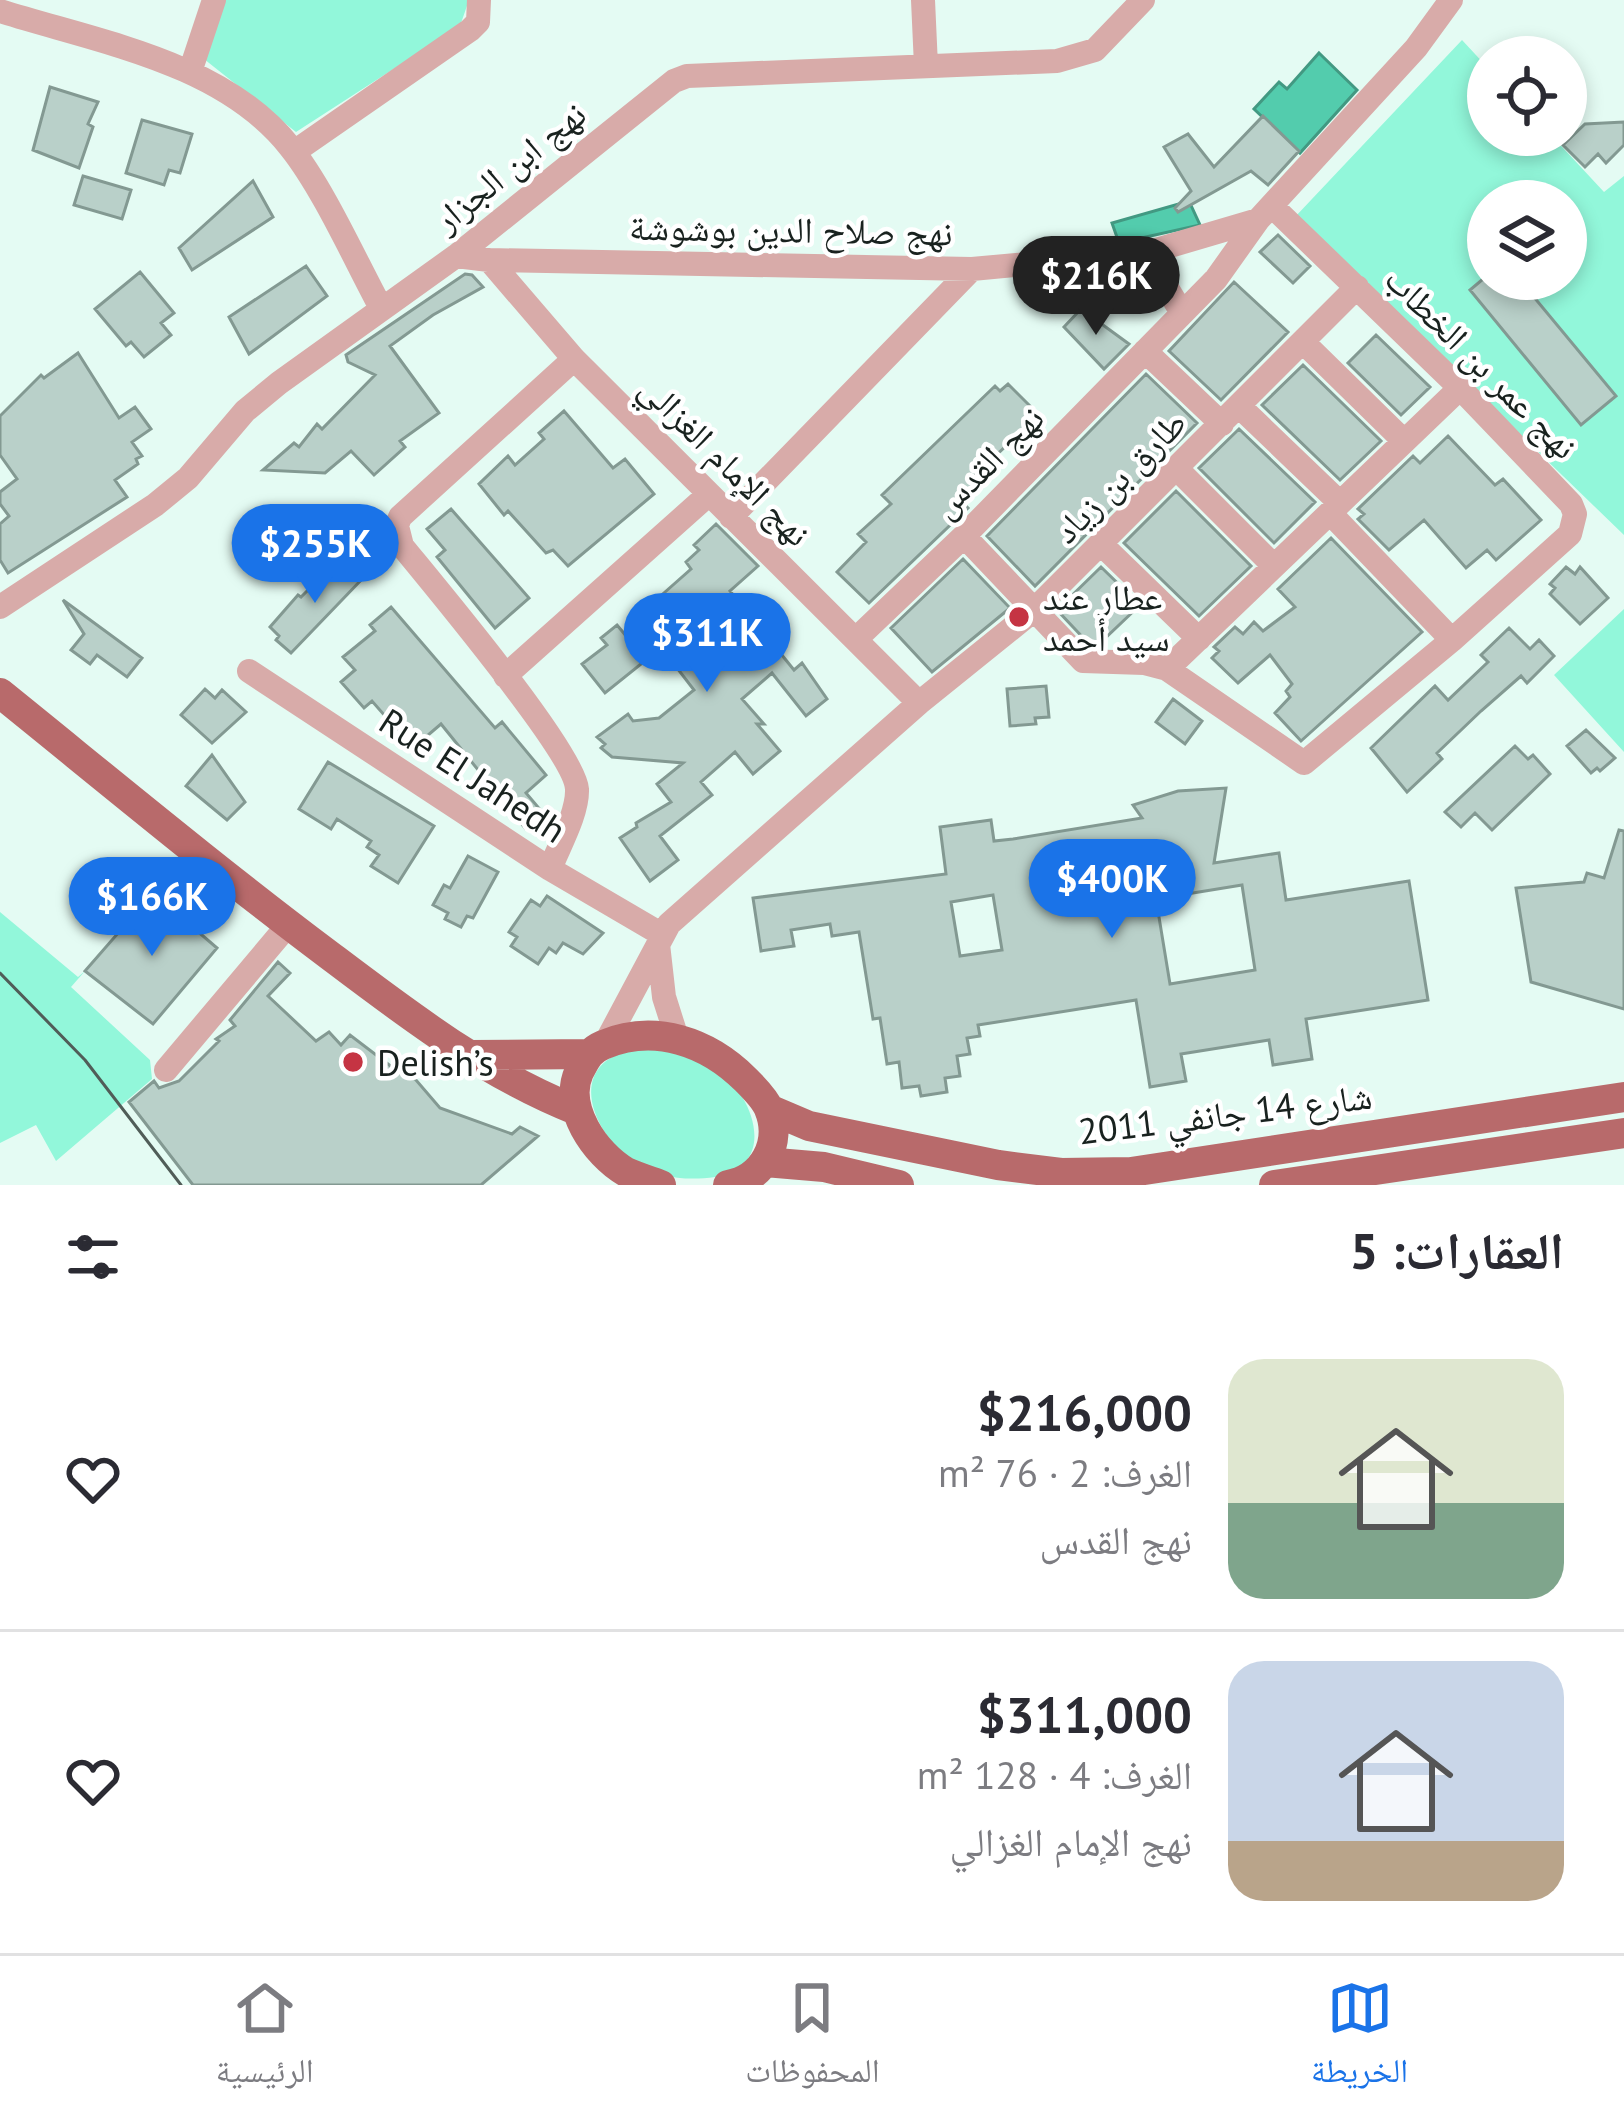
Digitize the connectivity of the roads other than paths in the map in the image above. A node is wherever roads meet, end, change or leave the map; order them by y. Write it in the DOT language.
graph roads {
  1 [pos="214,0"];
  2 [pos="479,0"];
  3 [pos="923,0"];
  4 [pos="1143,0"];
  5 [pos="1444,2"];
  6 [pos="0,11"];
  7 [pos="926,67"];
  8 [pos="190,71"];
  9 [pos="294,152"];
  10 [pos="1265,213"];
  11 [pos="1146,253"];
  12 [pos="456,256"];
  13 [pos="489,260"];
  14 [pos="972,269"];
  15 [pos="1357,287"];
  16 [pos="381,308"];
  17 [pos="1182,313"];
  18 [pos="1303,342"];
  19 [pos="1145,351"];
  20 [pos="574,358"];
  21 [pos="1460,388"];
  22 [pos="1231,416"];
  23 [pos="1404,441"];
  24 [pos="1177,469"];
  25 [pos="708,495"];
  26 [pos="1335,508"];
  27 [pos="731,517"];
  28 [pos="964,536"];
  29 [pos="1101,544"];
  30 [pos="1274,566"];
  31 [pos="0,607"];
  32 [pos="1033,611"];
  33 [pos="856,639"];
  34 [pos="1199,639"];
  35 [pos="1453,640"];
  36 [pos="1167,668"];
  37 [pos="249,671"];
  38 [pos="506,676"];
  39 [pos="0,693"];
  40 [pos="919,703"];
  41 [pos="550,869"];
  42 [pos="288,925"];
  43 [pos="659,939"];
  44 [pos="676,1038"];
  45 [pos="596,1049"];
  46 [pos="471,1055"];
  47 [pos="166,1070"];
  48 [pos="1624,1097"];
  49 [pos="576,1109"];
  50 [pos="770,1109"];
  51 [pos="1624,1133"];
  52 [pos="768,1172"];
  53 [pos="661,1185"];
  54 [pos="728,1185"];
  55 [pos="899,1185"];
  56 [pos="1274,1185"];
  1 -- 8 [label="street"];
  2 -- 9 [label="street"];
  3 -- 7 [label="street"];
  4 -- 7 [label="street, نهج ابن الجزار"];
  5 -- 10 [label="street"];
  6 -- 8 [label="street"];
  7 -- 12 [label="street, نهج ابن الجزار"];
  8 -- 9 [label="street"];
  9 -- 16 [label="street"];
  10 -- 11 [label="street, نهج صلاح الدين بوشوشة"];
  10 -- 15 [label="street, نهج عمر بن الخطاب"];
  10 -- 17 [label="street, نهج القدس"];
  11 -- 14 [label="street, نهج صلاح الدين بوشوشة"];
  11 -- 17 [label="street"];
  12 -- 13 [label="street, نهج صلاح الدين بوشوشة"];
  12 -- 16 [label="street, نهج ابن الجزار"];
  13 -- 14 [label="street, نهج صلاح الدين بوشوشة"];
  13 -- 20 [label="street, نهج الإمام الغزالي"];
  14 -- 27 [label="street"];
  15 -- 18 [label="street, طارق بن زياد"];
  15 -- 21 [label="street, نهج عمر بن الخطاب"];
  16 -- 31 [label="street, نهج ابن الجزار"];
  17 -- 19 [label="street, نهج القدس"];
  18 -- 22 [label="street, طارق بن زياد"];
  18 -- 23 [label="street"];
  19 -- 22 [label="street"];
  19 -- 28 [label="street, نهج القدس"];
  20 -- 25 [label="street, نهج الإمام الغزالي"];
  20 -- 38 [label="street"];
  21 -- 23 [label="street"];
  21 -- 35 [label="street, نهج عمر بن الخطاب"];
  22 -- 24 [label="street, طارق بن زياد"];
  22 -- 26 [label="street"];
  23 -- 26 [label="street"];
  24 -- 29 [label="street, طارق بن زياد"];
  24 -- 30 [label="street"];
  25 -- 27 [label="street, نهج الإمام الغزالي"];
  25 -- 38 [label="street"];
  26 -- 30 [label="street"];
  26 -- 35 [label="street"];
  27 -- 33 [label="street, نهج الإمام الغزالي"];
  28 -- 32 [label="street"];
  28 -- 33 [label="street, نهج القدس"];
  29 -- 32 [label="street, طارق بن زياد"];
  29 -- 34 [label="street"];
  30 -- 34 [label="street"];
  32 -- 36 [label="street"];
  32 -- 40 [label="street, طارق بن زياد"];
  33 -- 40 [label="street, نهج الإمام الغزالي"];
  34 -- 36 [label="street"];
  35 -- 36 [label="street, نهج عمر بن الخطاب"];
  37 -- 41 [label="street, Rue El Jahedh"];
  38 -- 41 [label="street"];
  39 -- 42 [label="main road"];
  40 -- 43 [label="street"];
  41 -- 43 [label="street, Rue El Jahedh"];
  42 -- 46 [label="main road"];
  42 -- 47 [label="street"];
  43 -- 44 [label="street"];
  43 -- 45 [label="street"];
  44 -- 45 [label="main road"];
  44 -- 50 [label="main road"];
  45 -- 46 [label="main road"];
  45 -- 49 [label="main road"];
  46 -- 49 [label="main road"];
  48 -- 50 [label="main road, شارع 14 جانفي 2011"];
  49 -- 53 [label="main road"];
  50 -- 52 [label="main road"];
  51 -- 56 [label="main road, شارع 14 جانفي 2011"];
  52 -- 54 [label="main road"];
  52 -- 55 [label="main road"];
}
